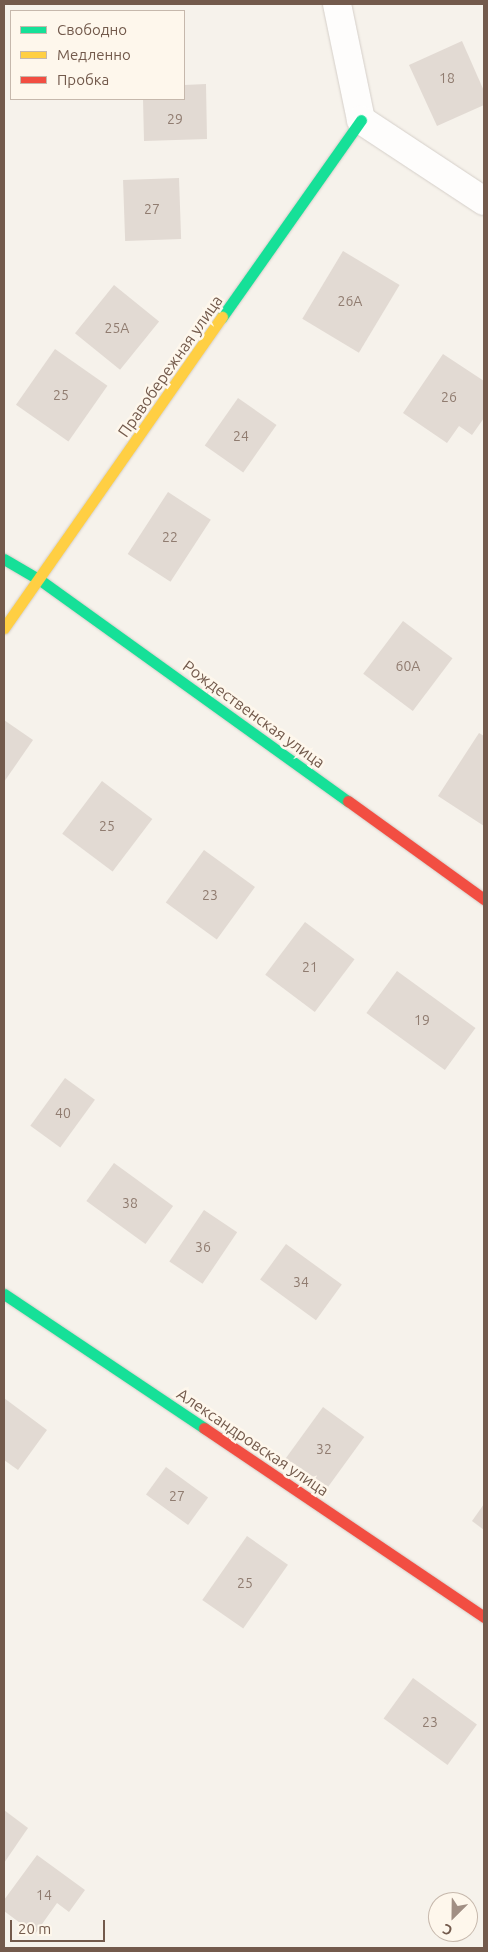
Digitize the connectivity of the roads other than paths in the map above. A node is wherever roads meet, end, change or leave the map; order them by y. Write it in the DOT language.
graph roads {
  1 [pos="337,4"];
  2 [pos="361,120"];
  3 [pos="484,201"];
  4 [pos="4,559"];
  5 [pos="40,580"];
  6 [pos="4,628"];
  7 [pos="484,899"];
  8 [pos="4,1294"];
  9 [pos="484,1617"];
  1 -- 2 [label="street"];
  2 -- 3 [label="street"];
  2 -- 5 [label="street, Правобережная улица"];
  4 -- 5 [label="street, Рождественская улица"];
  5 -- 6 [label="street, Правобережная улица"];
  5 -- 7 [label="street, Рождественская улица"];
  8 -- 9 [label="street, Александровская улица"];
}
